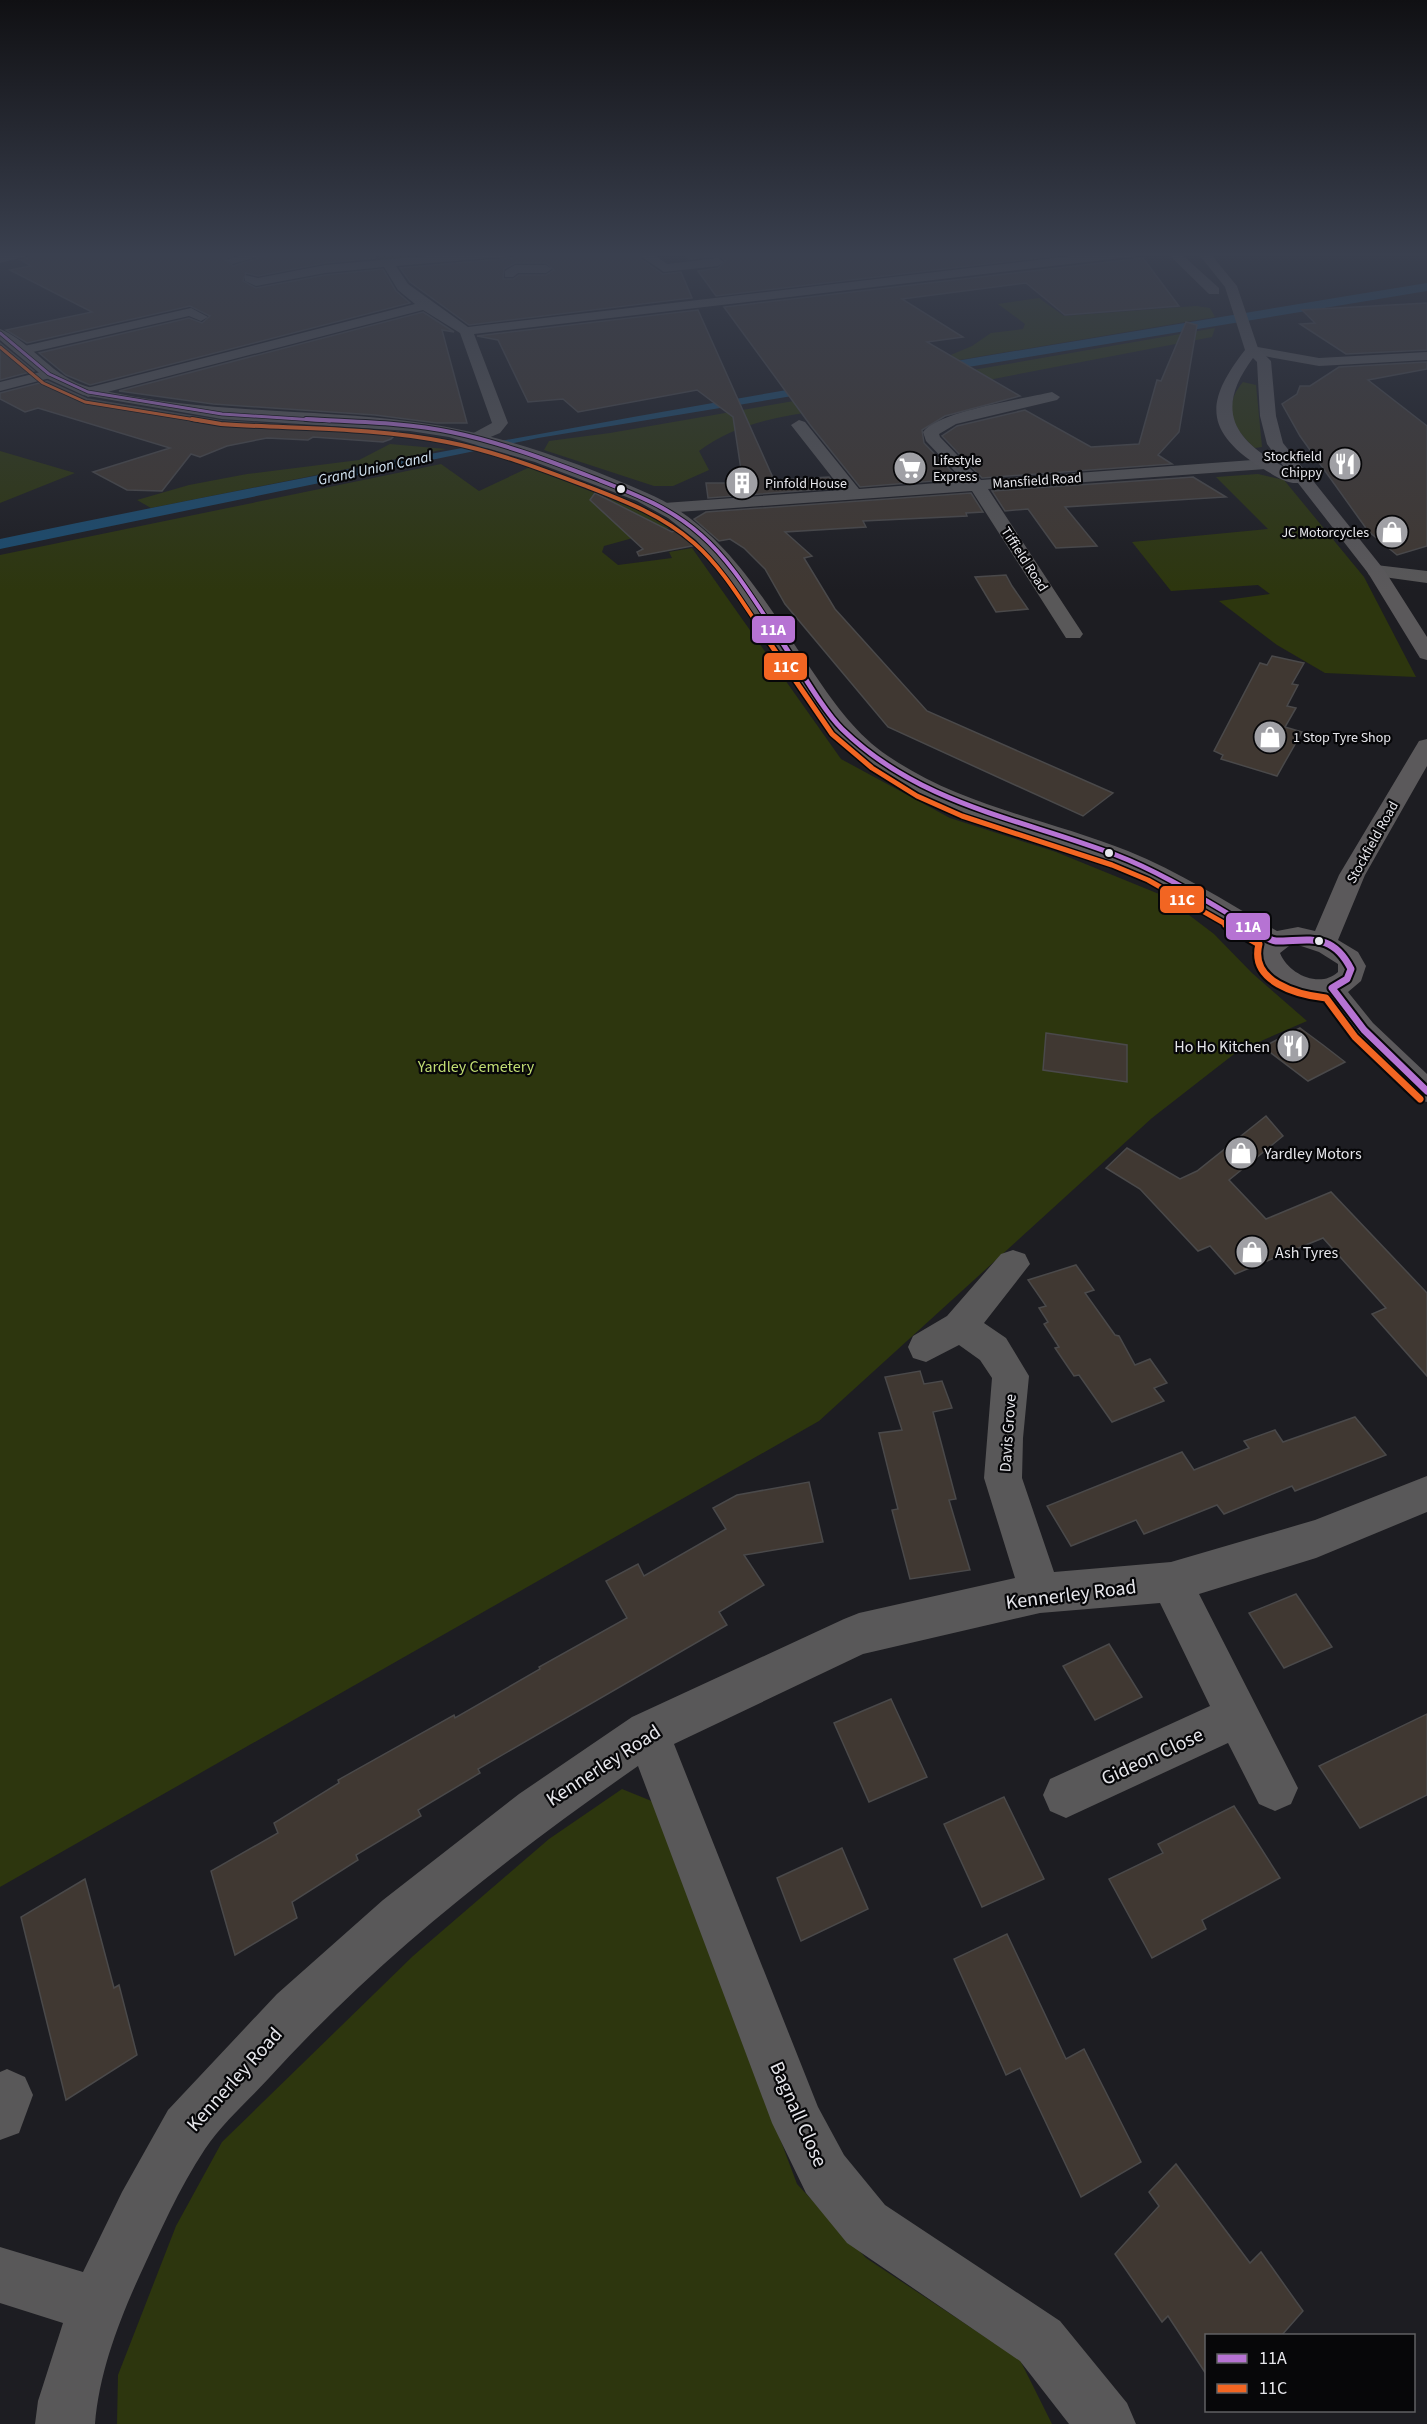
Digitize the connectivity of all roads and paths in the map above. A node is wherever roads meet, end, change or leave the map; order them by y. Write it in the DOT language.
graph roads {
  1 [pos="38,365"];
  2 [pos="192,365"];
  3 [pos="479,365"];
  4 [pos="1241,365"];
  5 [pos="1266,365"];
  6 [pos="1371,365"];
  7 [pos="49,374"];
  8 [pos="1234,375"];
  9 [pos="1306,376"];
  10 [pos="1274,378"];
  11 [pos="0,387"];
  12 [pos="88,392"];
  13 [pos="1052,397"];
  14 [pos="969,415"];
  15 [pos="993,424"];
  16 [pos="799,425"];
  17 [pos="476,439"];
  18 [pos="1234,440"];
  19 [pos="1275,444"];
  20 [pos="1266,464"];
  21 [pos="1159,472"];
  22 [pos="1304,483"];
  23 [pos="976,484"];
  24 [pos="854,493"];
  25 [pos="664,508"];
  26 [pos="1376,571"];
  27 [pos="1427,577"];
  28 [pos="1073,634"];
  29 [pos="1427,654"];
  30 [pos="1425,756"];
  31 [pos="1274,941"];
  32 [pos="1324,941"];
  33 [pos="1332,988"];
  34 [pos="1427,1092"];
  35 [pos="1013,1264"];
  36 [pos="960,1326"];
  37 [pos="926,1347"];
  38 [pos="1427,1494"];
  39 [pos="1171,1582"];
  40 [pos="1040,1593"];
  41 [pos="1238,1716"];
  42 [pos="648,1733"];
  43 [pos="1275,1788"];
  44 [pos="1066,1795"];
  45 [pos="0,2275"];
  46 [pos="97,2305"];
  47 [pos="65,2424"];
  48 [pos="1106,2424"];
  1 -- 7 [label="main road"];
  2 -- 12 [label="street"];
  3 -- 17 [label="street"];
  4 -- 8 [label="main road"];
  5 -- 10 [label="main road"];
  6 -- 9 [label="street"];
  7 -- 11 [label="street"];
  7 -- 12 [label="main road"];
  8 -- 10 [label="main road"];
  8 -- 18 [label="main road"];
  10 -- 19 [label="main road"];
  12 -- 17 [label="main road"];
  13 -- 14 [label="street"];
  14 -- 15 [label="street"];
  14 -- 23 [label="street, Tiffield Road"];
  16 -- 24 [label="street"];
  17 -- 25 [label="main road"];
  18 -- 20 [label="main road"];
  18 -- 21 [label="street, Mansfield Road"];
  19 -- 20 [label="main road"];
  19 -- 22 [label="main road"];
  20 -- 21 [label="street, Mansfield Road"];
  20 -- 22 [label="main road"];
  21 -- 23 [label="street, Mansfield Road"];
  22 -- 26 [label="main road"];
  23 -- 24 [label="street, Mansfield Road"];
  23 -- 28 [label="street, Tiffield Road"];
  24 -- 25 [label="street, Mansfield Road"];
  25 -- 31 [label="main road"];
  26 -- 27 [label="street"];
  26 -- 29 [label="main road"];
  30 -- 32 [label="main road, Stockfield Road"];
  31 -- 32 [label="main road"];
  31 -- 33 [label="main road"];
  32 -- 33 [label="main road"];
  33 -- 34 [label="main road"];
  35 -- 36 [label="street"];
  36 -- 37 [label="street"];
  36 -- 40 [label="street, Davis Grove"];
  38 -- 39 [label="street, Kennerley Road"];
  39 -- 40 [label="street, Kennerley Road"];
  39 -- 41 [label="street"];
  40 -- 42 [label="street, Kennerley Road"];
  41 -- 43 [label="street"];
  41 -- 44 [label="street, Gideon Close"];
  42 -- 46 [label="street, Kennerley Road"];
  42 -- 48 [label="street, Bagnall Close"];
  45 -- 46 [label="street"];
  46 -- 47 [label="street, Kennerley Road"];
}
